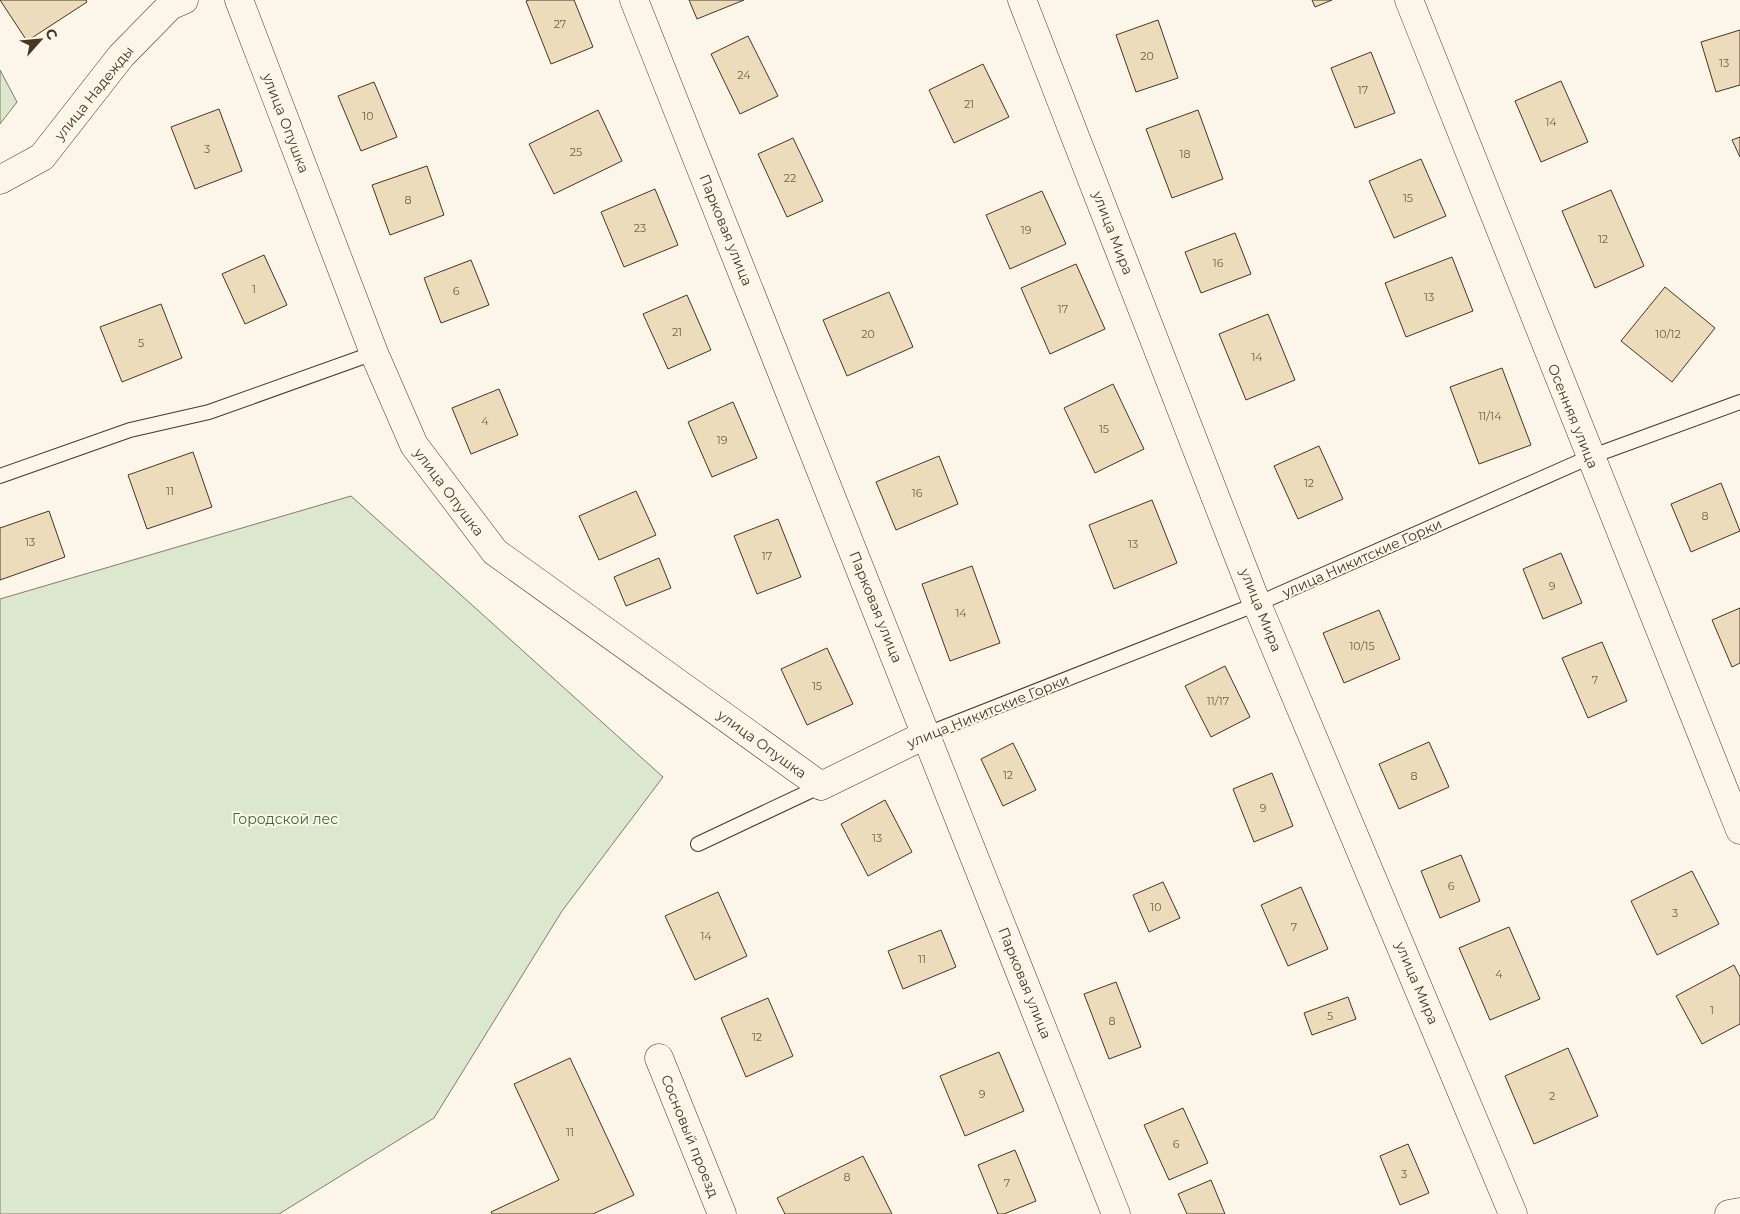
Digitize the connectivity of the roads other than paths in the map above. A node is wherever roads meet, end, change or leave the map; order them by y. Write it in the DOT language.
graph roads {
  1 [pos="184,0"];
  2 [pos="239,0"];
  3 [pos="634,0"];
  4 [pos="1022,0"];
  5 [pos="1409,0"];
  6 [pos="0,180"];
  7 [pos="374,353"];
  8 [pos="1740,402"];
  9 [pos="1590,458"];
  10 [pos="0,476"];
  11 [pos="1257,604"];
  12 [pos="927,734"];
  13 [pos="821,786"];
  14 [pos="1740,830"];
  15 [pos="698,844"];
  16 [pos="659,1058"];
  17 [pos="1740,1212"];
  18 [pos="722,1214"];
  19 [pos="1116,1214"];
  20 [pos="1512,1214"];
  21 [pos="1729,1214"];
  1 -- 6 [label="street, улица Надежды"];
  2 -- 7 [label="street, улица Опушка"];
  3 -- 12 [label="street, Парковая улица"];
  4 -- 11 [label="street, улица Мира"];
  5 -- 9 [label="street, Осенняя улица"];
  7 -- 10 [label="lane"];
  7 -- 13 [label="street, улица Опушка"];
  8 -- 9 [label="lane, улица Никитские Горки"];
  9 -- 11 [label="lane, улица Никитские Горки"];
  9 -- 14 [label="street, Осенняя улица"];
  11 -- 12 [label="lane, улица Никитские Горки"];
  11 -- 20 [label="street, улица Мира"];
  12 -- 13 [label="street, улица Никитские Горки"];
  12 -- 19 [label="street, Парковая улица"];
  13 -- 15 [label="lane"];
  16 -- 18 [label="street, Сосновый проезд"];
  17 -- 21 [label="street"];
}
